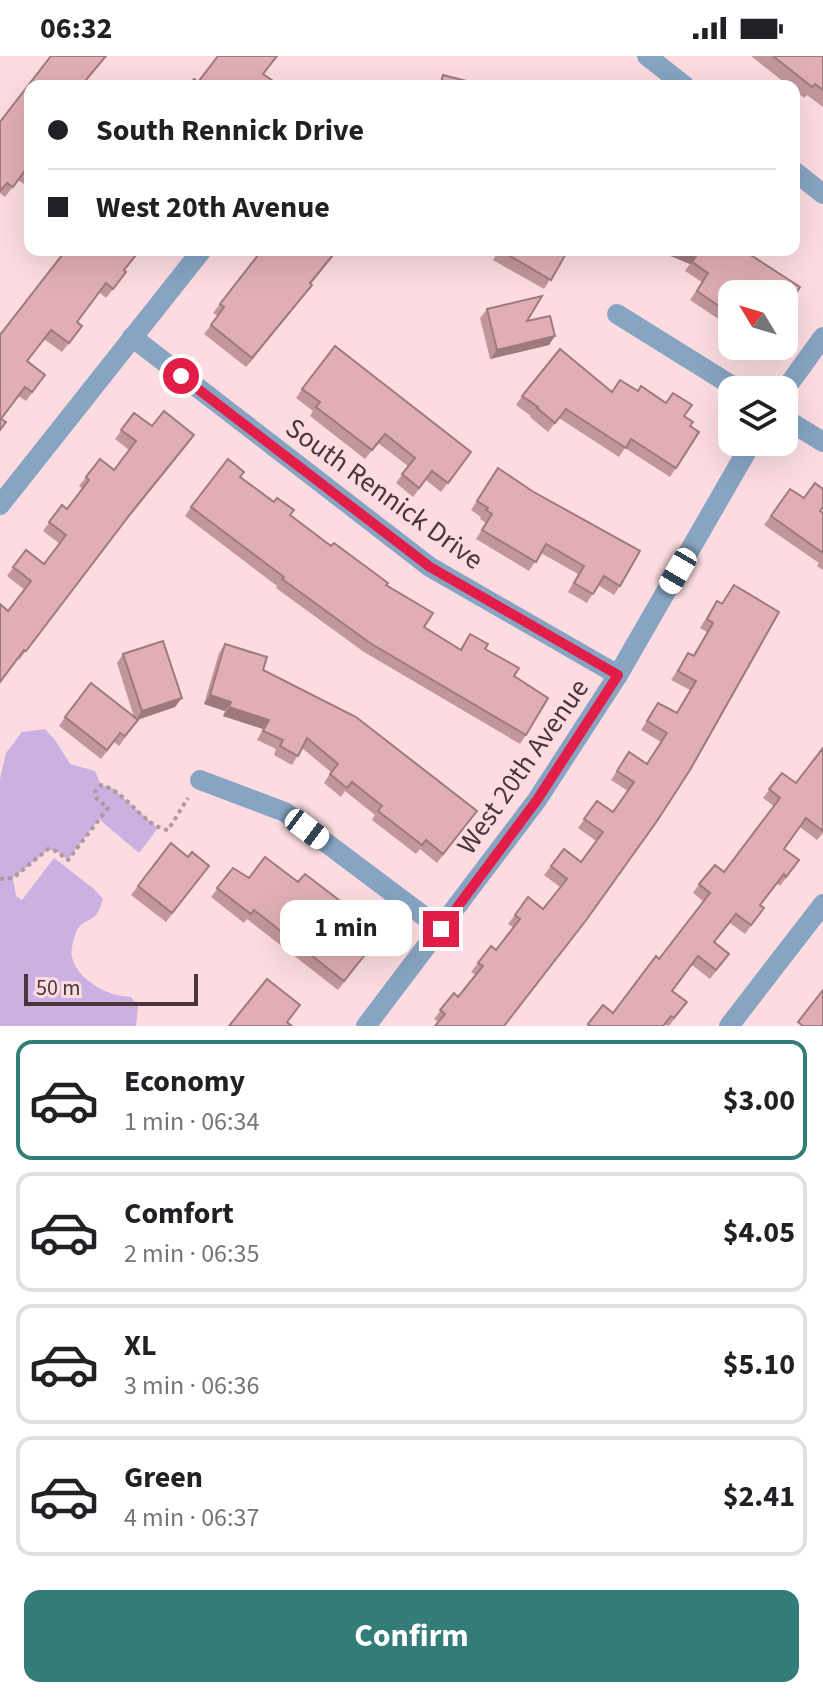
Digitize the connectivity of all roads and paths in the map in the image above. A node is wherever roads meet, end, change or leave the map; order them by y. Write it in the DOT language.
graph roads {
  1 [pos="647,56"];
  2 [pos="677,80"];
  3 [pos="800,176"];
  4 [pos="823,194"];
  5 [pos="197,256"];
  6 [pos="617,314"];
  7 [pos="132,337"];
  8 [pos="823,337"];
  9 [pos="795,376"];
  10 [pos="718,377"];
  11 [pos="798,427"];
  12 [pos="823,442"];
  13 [pos="744,456"];
  14 [pos="0,505"];
  15 [pos="618,675"];
  16 [pos="200,780"];
  17 [pos="0,879"];
  18 [pos="823,904"];
  19 [pos="441,929"];
  20 [pos="366,1026"];
  21 [pos="729,1026"];
  1 -- 2 [label="street"];
  3 -- 4 [label="street"];
  5 -- 7 [label="street"];
  6 -- 10 [label="street"];
  7 -- 14 [label="street"];
  7 -- 15 [label="street, South Rennick Drive"];
  8 -- 9 [label="street"];
  11 -- 12 [label="street"];
  13 -- 15 [label="street, West 20th Avenue"];
  15 -- 19 [label="street, West 20th Avenue"];
  16 -- 17 [label="path"];
  16 -- 19 [label="street"];
  18 -- 21 [label="street"];
  19 -- 20 [label="street, West 20th Avenue"];
}
